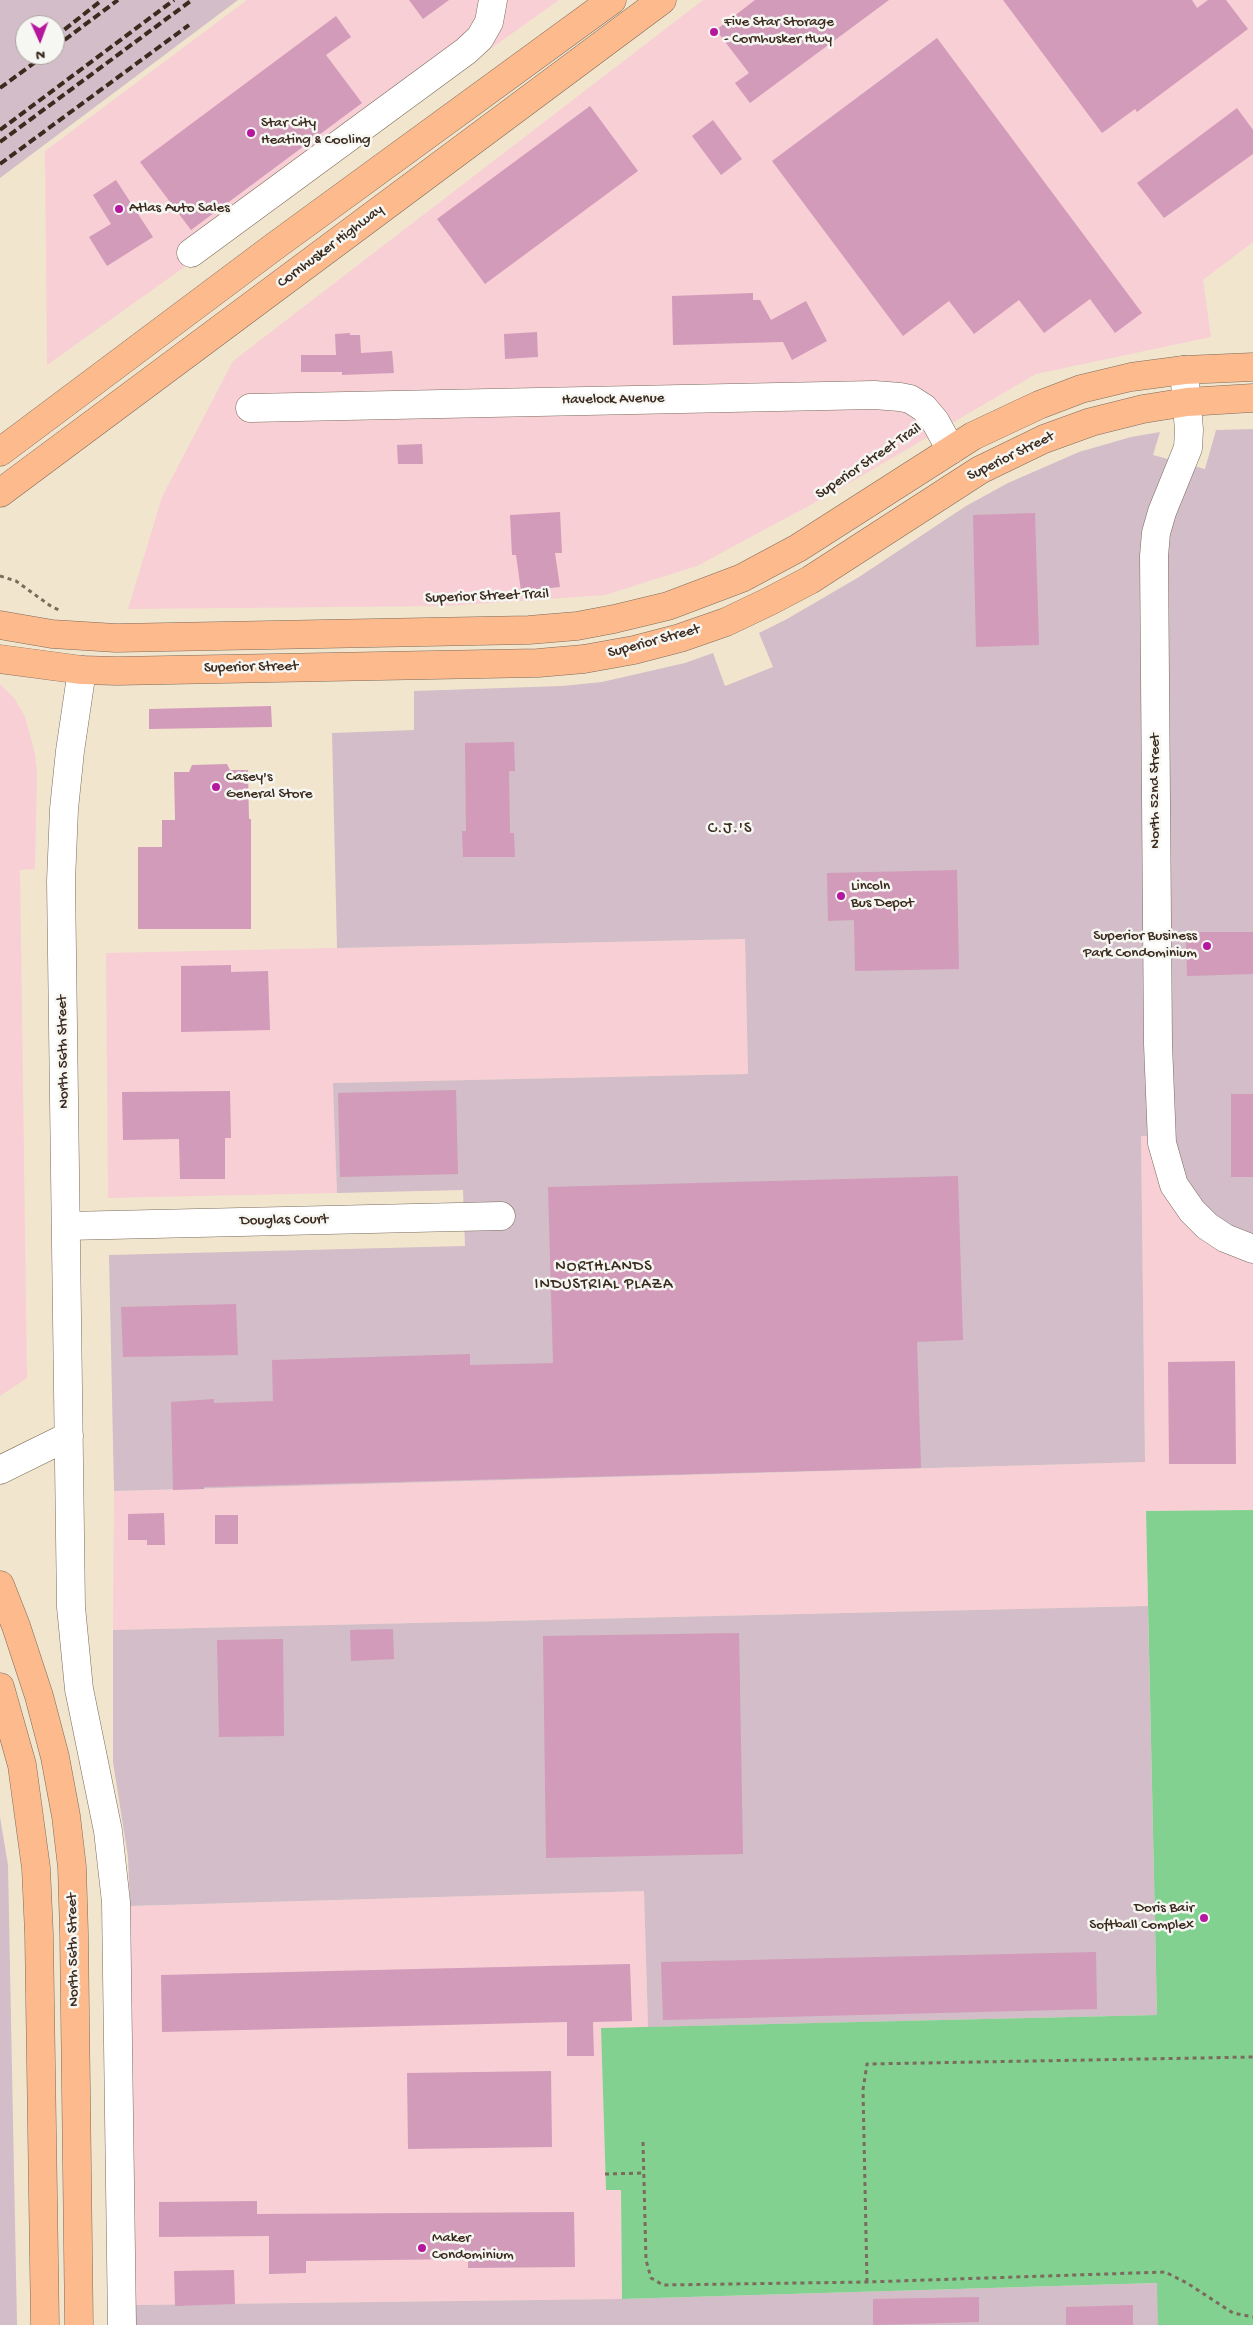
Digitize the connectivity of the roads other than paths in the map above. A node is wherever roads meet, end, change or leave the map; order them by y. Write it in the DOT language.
graph roads {
  1 [pos="493,0"];
  2 [pos="612,0"];
  3 [pos="646,5"];
  4 [pos="191,253"];
  5 [pos="1253,367"];
  6 [pos="1184,370"];
  7 [pos="1253,398"];
  8 [pos="1187,402"];
  9 [pos="250,408"];
  10 [pos="951,450"];
  11 [pos="0,452"];
  12 [pos="0,493"];
  13 [pos="0,625"];
  14 [pos="0,659"];
  15 [pos="82,670"];
  16 [pos="501,1216"];
  17 [pos="67,1226"];
  18 [pos="1253,1249"];
  19 [pos="69,1436"];
  20 [pos="0,1470"];
  21 [pos="0,1585"];
  22 [pos="0,1687"];
  23 [pos="45,2325"];
  24 [pos="80,2325"];
  25 [pos="122,2325"];
  1 -- 4 [label="street"];
  2 -- 11 [label="main road"];
  3 -- 12 [label="main road, Cornhusker Highway"];
  5 -- 6 [label="main road, Superior Street"];
  6 -- 8 [label="street, North 52nd Street"];
  6 -- 10 [label="main road, Superior Street"];
  7 -- 8 [label="main road, Superior Street"];
  8 -- 15 [label="main road, Superior Street"];
  8 -- 18 [label="street, North 52nd Street"];
  9 -- 10 [label="street, Havelock Avenue"];
  10 -- 13 [label="main road, Superior Street"];
  14 -- 15 [label="main road, Superior Street"];
  15 -- 17 [label="street, North 56th Street"];
  16 -- 17 [label="street, Douglas Court"];
  17 -- 19 [label="street, North 56th Street"];
  19 -- 20 [label="street"];
  19 -- 25 [label="street, North 56th Street"];
  21 -- 24 [label="main road, North 56th Street"];
  22 -- 23 [label="main road"];
}
